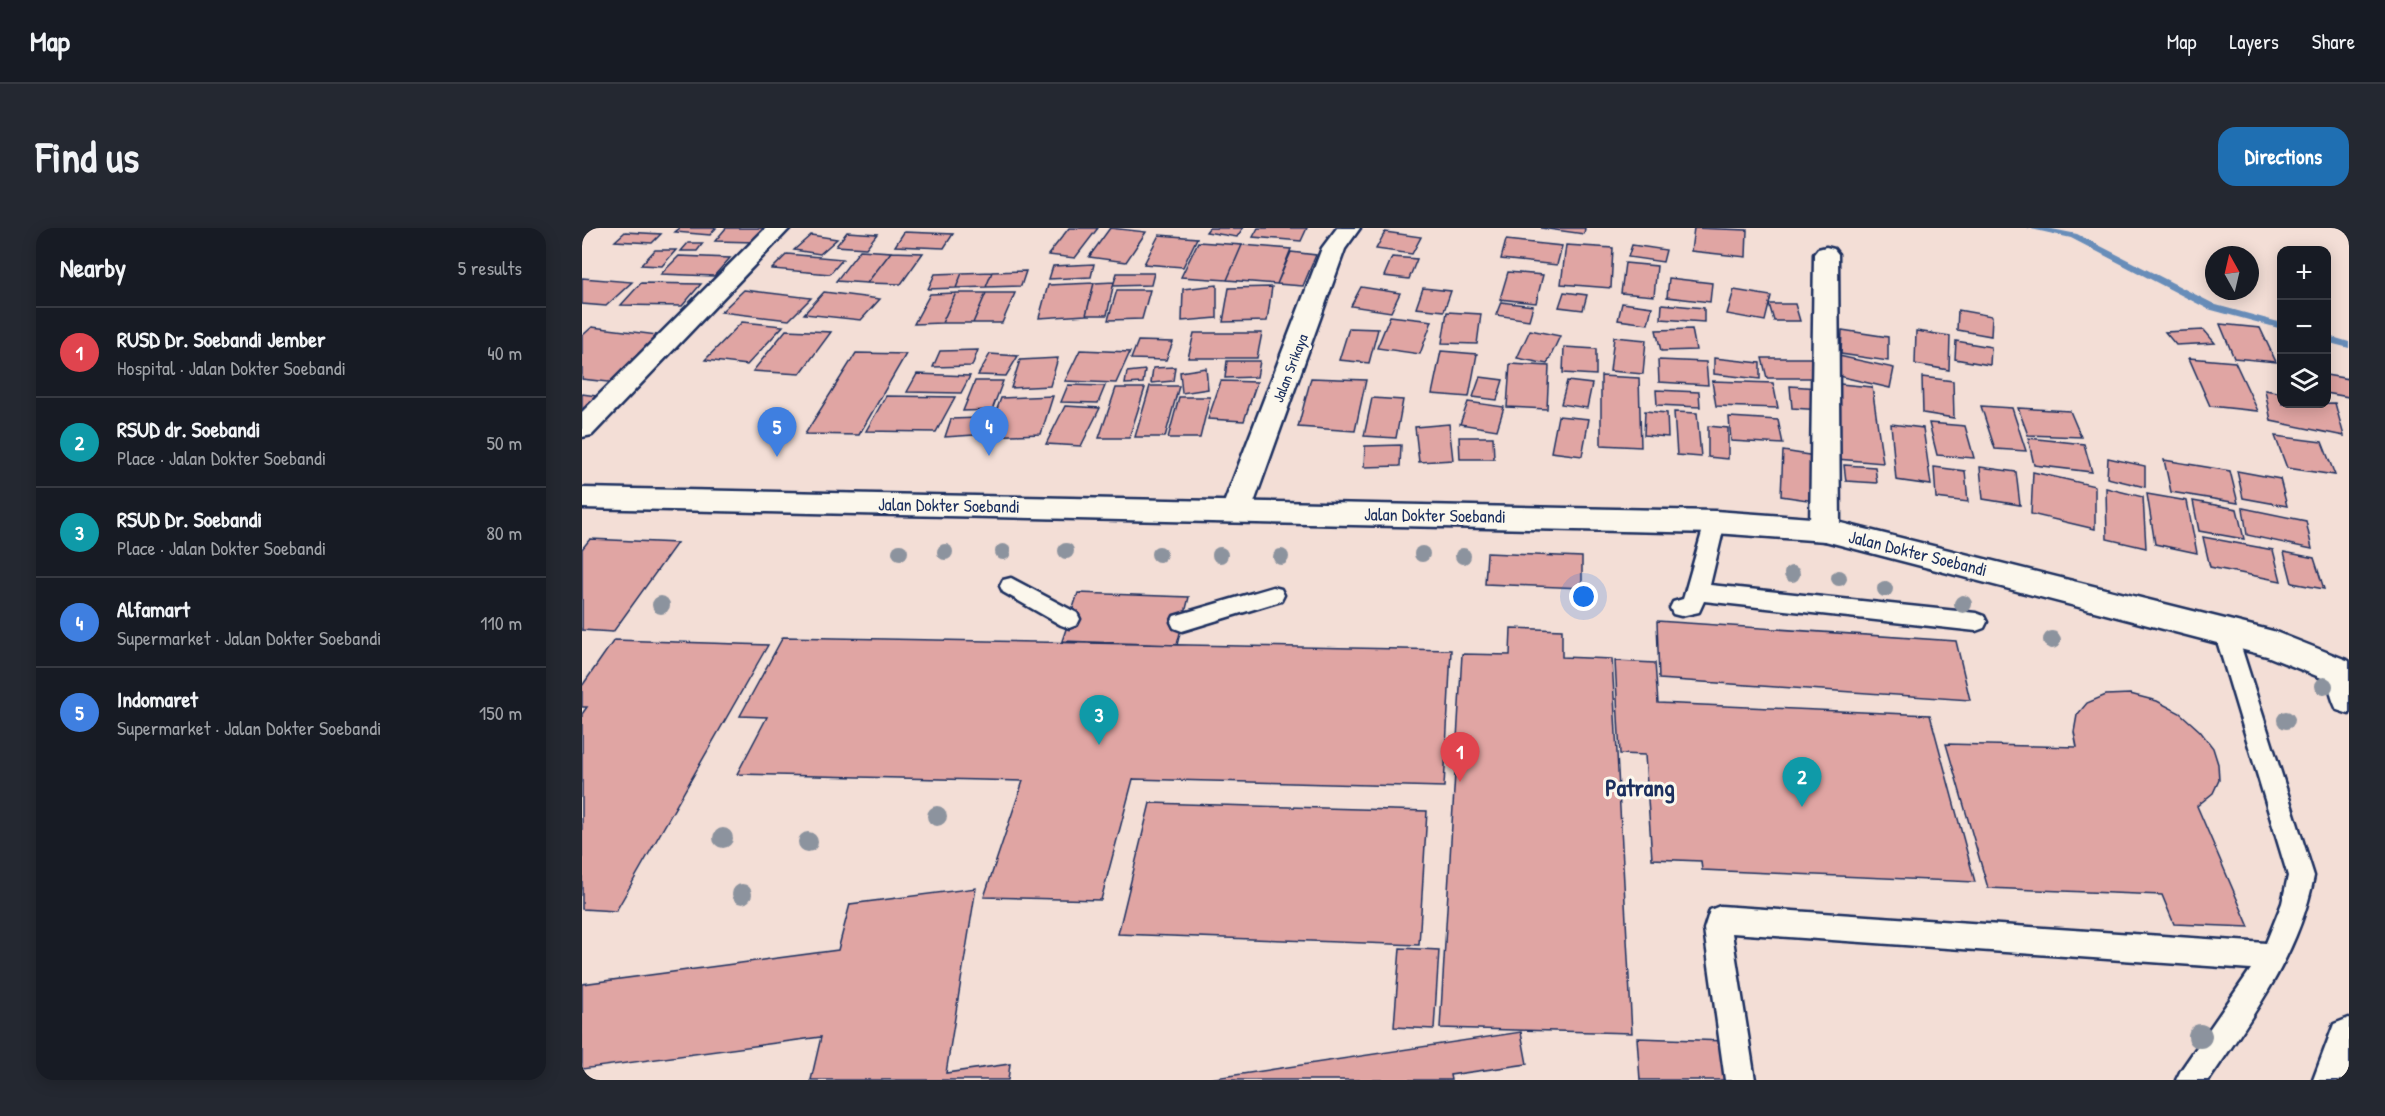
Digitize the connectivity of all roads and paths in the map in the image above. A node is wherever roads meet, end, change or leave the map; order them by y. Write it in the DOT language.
graph roads {
  1 [pos="780,228"];
  2 [pos="1349,228"];
  3 [pos="1826,254"];
  4 [pos="582,428"];
  5 [pos="582,498"];
  6 [pos="1236,511"];
  7 [pos="1715,522"];
  8 [pos="1825,530"];
  9 [pos="1011,586"];
  10 [pos="1697,592"];
  11 [pos="1272,595"];
  12 [pos="1681,608"];
  13 [pos="1069,618"];
  14 [pos="1182,622"];
  15 [pos="1976,622"];
  16 [pos="2225,631"];
  17 [pos="2348,675"];
  18 [pos="2274,957"];
  19 [pos="2349,1039"];
  20 [pos="1740,1080"];
  21 [pos="2191,1080"];
  22 [pos="2335,1080"];
  1 -- 4 [label="main road"];
  2 -- 6 [label="main road, Jalan Srikaya"];
  3 -- 8 [label="main road"];
  5 -- 6 [label="main road, Jalan Dokter Soebandi"];
  6 -- 7 [label="main road, Jalan Dokter Soebandi"];
  7 -- 8 [label="main road, Jalan Dokter Soebandi"];
  7 -- 10 [label="lane"];
  8 -- 16 [label="main road, Jalan Dokter Soebandi"];
  9 -- 13 [label="lane"];
  10 -- 12 [label="lane"];
  10 -- 15 [label="lane"];
  11 -- 14 [label="lane"];
  16 -- 17 [label="main road, Jalan Dokter Soebandi"];
  16 -- 18 [label="lane"];
  18 -- 20 [label="lane"];
  18 -- 21 [label="lane"];
  19 -- 22 [label="main road"];
}
